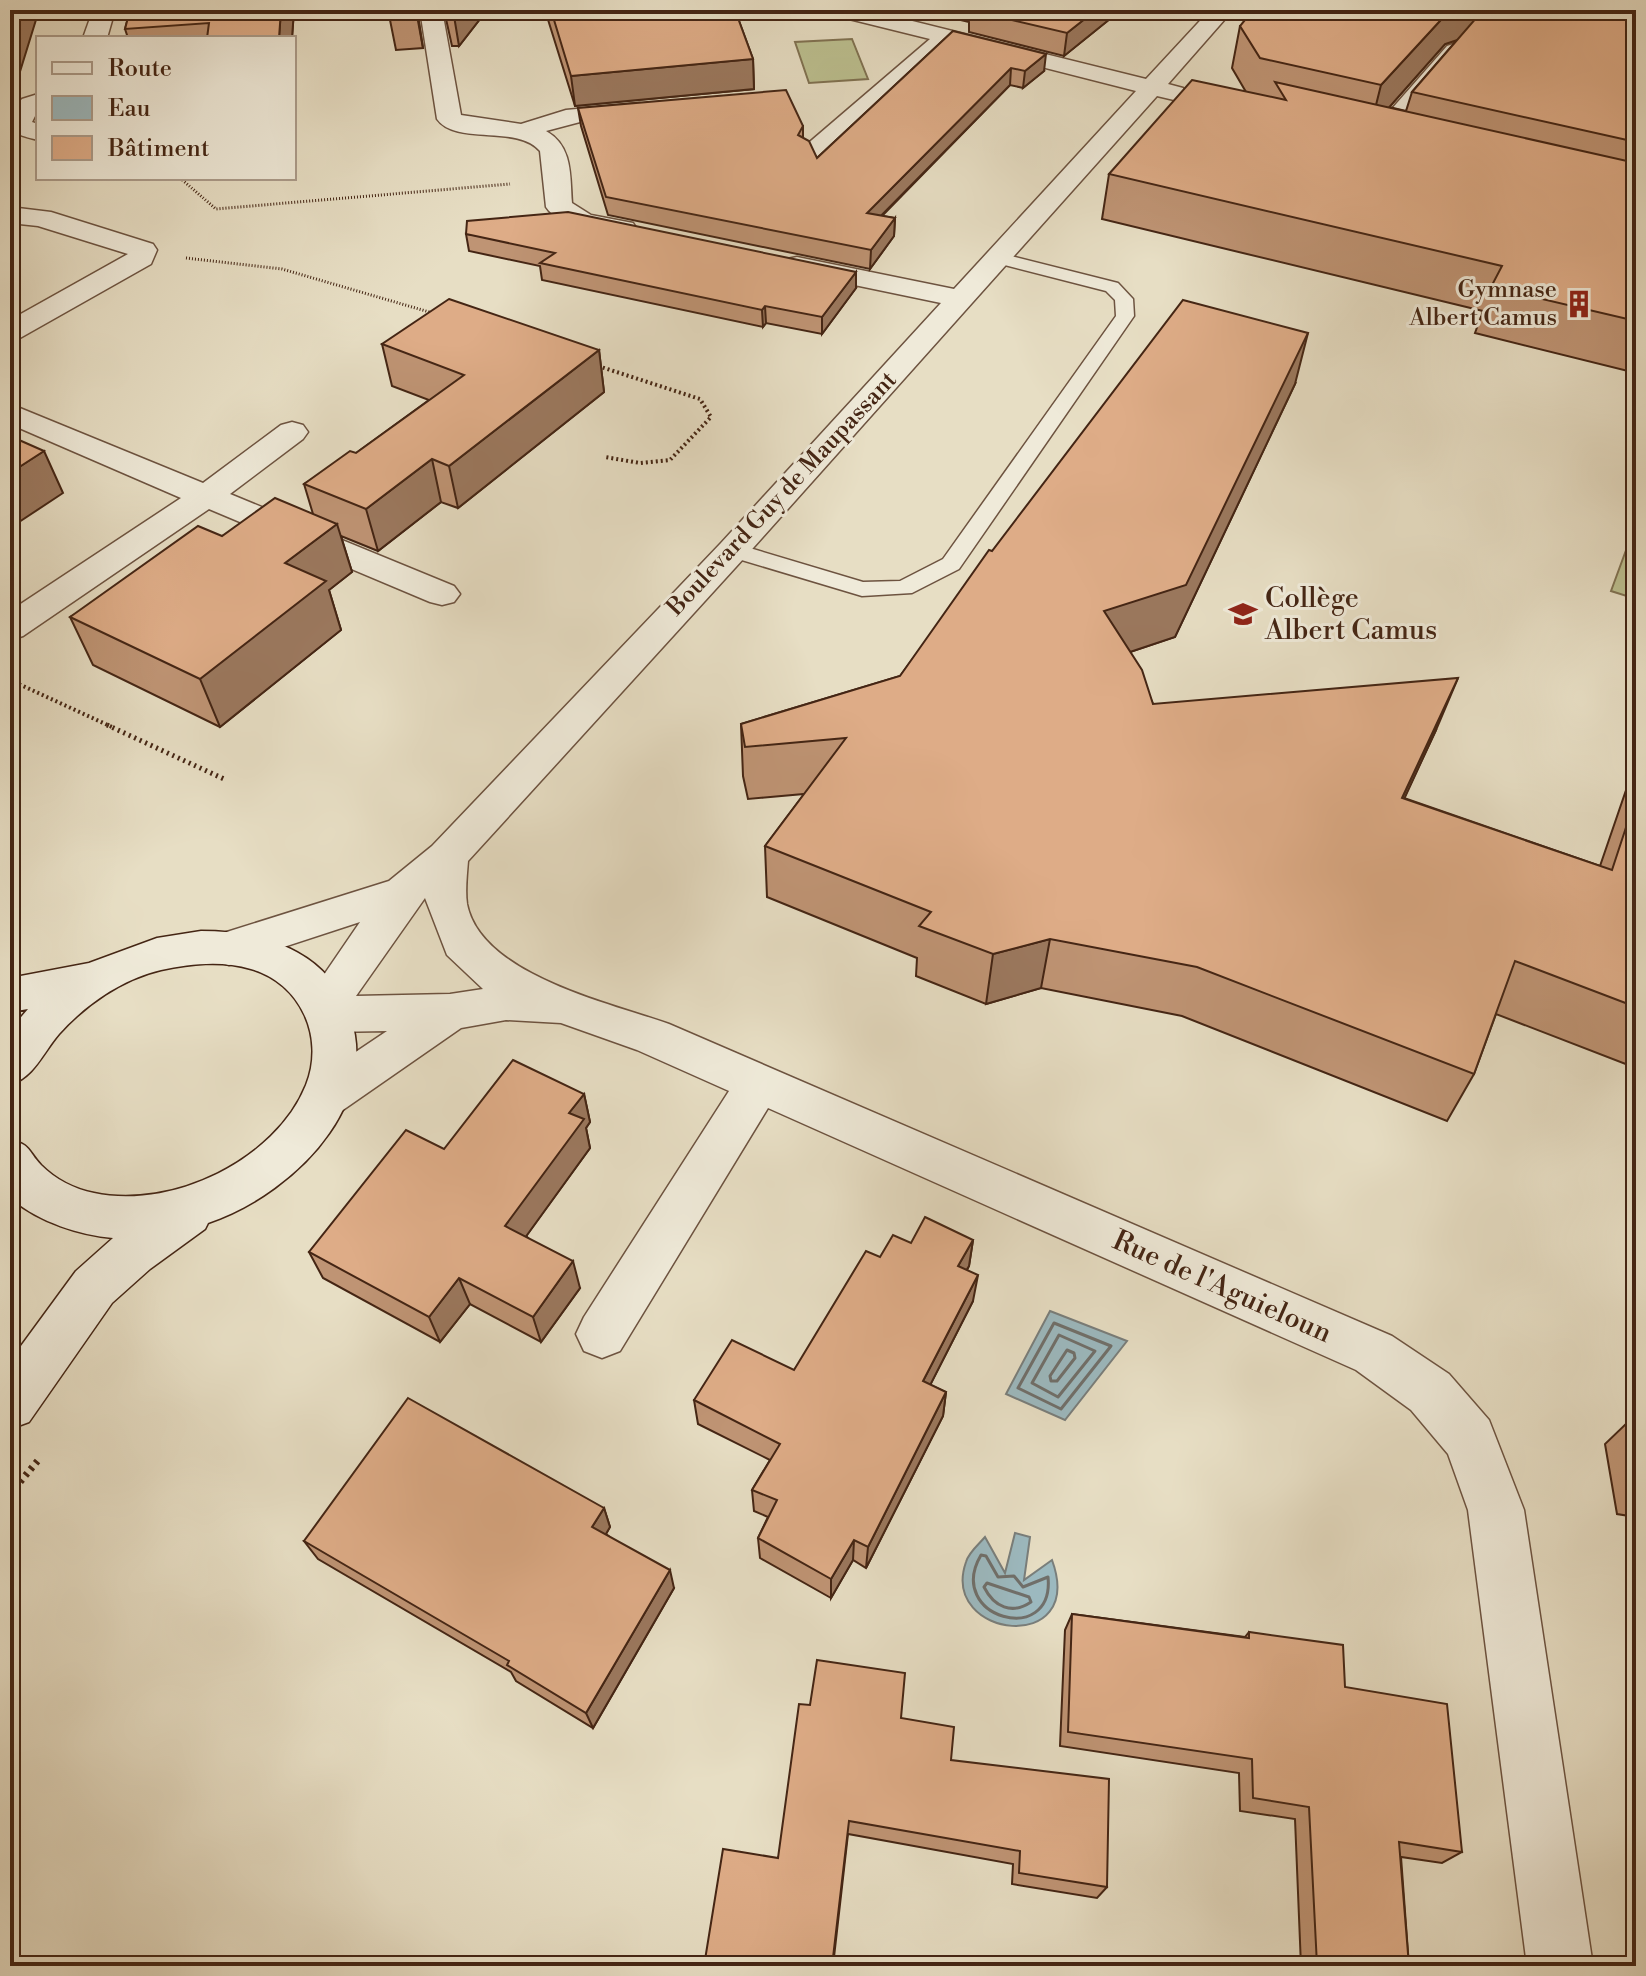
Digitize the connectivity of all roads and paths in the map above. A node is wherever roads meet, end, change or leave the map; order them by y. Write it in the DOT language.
graph roads {
  1 [pos="104,10"];
  2 [pos="431,10"];
  3 [pos="841,10"];
  4 [pos="1222,10"];
  5 [pos="1499,10"];
  6 [pos="874,13"];
  7 [pos="96,36"];
  8 [pos="947,36"];
  9 [pos="1152,88"];
  10 [pos="1197,98"];
  11 [pos="36,102"];
  12 [pos="668,107"];
  13 [pos="36,132"];
  14 [pos="525,132"];
  15 [pos="1347,134"];
  16 [pos="1377,141"];
  17 [pos="1407,148"];
  18 [pos="814,151"];
  19 [pos="182,180"];
  20 [pos="556,180"];
  21 [pos="10,215"];
  22 [pos="644,233"];
  23 [pos="141,258"];
  24 [pos="765,258"];
  25 [pos="999,258"];
  26 [pos="962,299"];
  27 [pos="446,318"];
  28 [pos="16,329"];
  29 [pos="595,366"];
  30 [pos="10,413"];
  31 [pos="292,432"];
  32 [pos="605,457"];
  33 [pos="206,496"];
  34 [pos="733,550"];
  35 [pos="442,594"];
  36 [pos="10,628"];
  37 [pos="10,680"];
  38 [pos="224,779"];
  39 [pos="447,857"];
  40 [pos="404,892"];
  41 [pos="229,948"];
  42 [pos="100,976"];
  43 [pos="10,995"];
  44 [pos="563,1005"];
  45 [pos="328,1009"];
  46 [pos="450,1012"];
  47 [pos="10,1066"];
  48 [pos="758,1084"];
  49 [pos="324,1098"];
  50 [pos="12,1178"];
  51 [pos="203,1204"];
  52 [pos="602,1334"];
  53 [pos="10,1404"];
  54 [pos="1560,1966"];
  1 -- 7 [label="street"];
  2 -- 14 [label="street"];
  3 -- 6 [label="street"];
  4 -- 9 [label="street, Boulevard Guy de Maupassant"];
  5 -- 16 [label="street"];
  6 -- 8 [label="street"];
  8 -- 9 [label="street"];
  8 -- 18 [label="street"];
  9 -- 10 [label="street"];
  9 -- 25 [label="street, Boulevard Guy de Maupassant"];
  11 -- 13 [label="street"];
  12 -- 14 [label="street"];
  14 -- 20 [label="street"];
  15 -- 16 [label="street"];
  16 -- 17 [label="street"];
  19 -- 20 [label="path"];
  20 -- 22 [label="street"];
  21 -- 23 [label="street"];
  23 -- 27 [label="path"];
  23 -- 28 [label="street"];
  24 -- 26 [label="street"];
  25 -- 26 [label="street, Boulevard Guy de Maupassant"];
  25 -- 34 [label="lane"];
  26 -- 34 [label="street, Boulevard Guy de Maupassant"];
  29 -- 32 [label="path"];
  30 -- 33 [label="street"];
  31 -- 33 [label="street"];
  33 -- 35 [label="street"];
  33 -- 36 [label="street"];
  34 -- 39 [label="street, Boulevard Guy de Maupassant"];
  37 -- 38 [label="path"];
  39 -- 40 [label="street, Boulevard Guy de Maupassant"];
  39 -- 44 [label="street"];
  40 -- 41 [label="street"];
  40 -- 45 [label="street"];
  41 -- 42 [label="street"];
  41 -- 45 [label="street"];
  42 -- 43 [label="street"];
  42 -- 47 [label="street"];
  44 -- 46 [label="street, Rue de l'Aguieloun"];
  44 -- 48 [label="street, Rue de l'Aguieloun"];
  45 -- 46 [label="street, Rue de l'Aguieloun"];
  45 -- 49 [label="street"];
  46 -- 49 [label="street, Rue de l'Aguieloun"];
  48 -- 52 [label="street"];
  48 -- 54 [label="street, Rue de l'Aguieloun"];
  49 -- 51 [label="street"];
  50 -- 51 [label="street"];
  51 -- 53 [label="street"];
}
